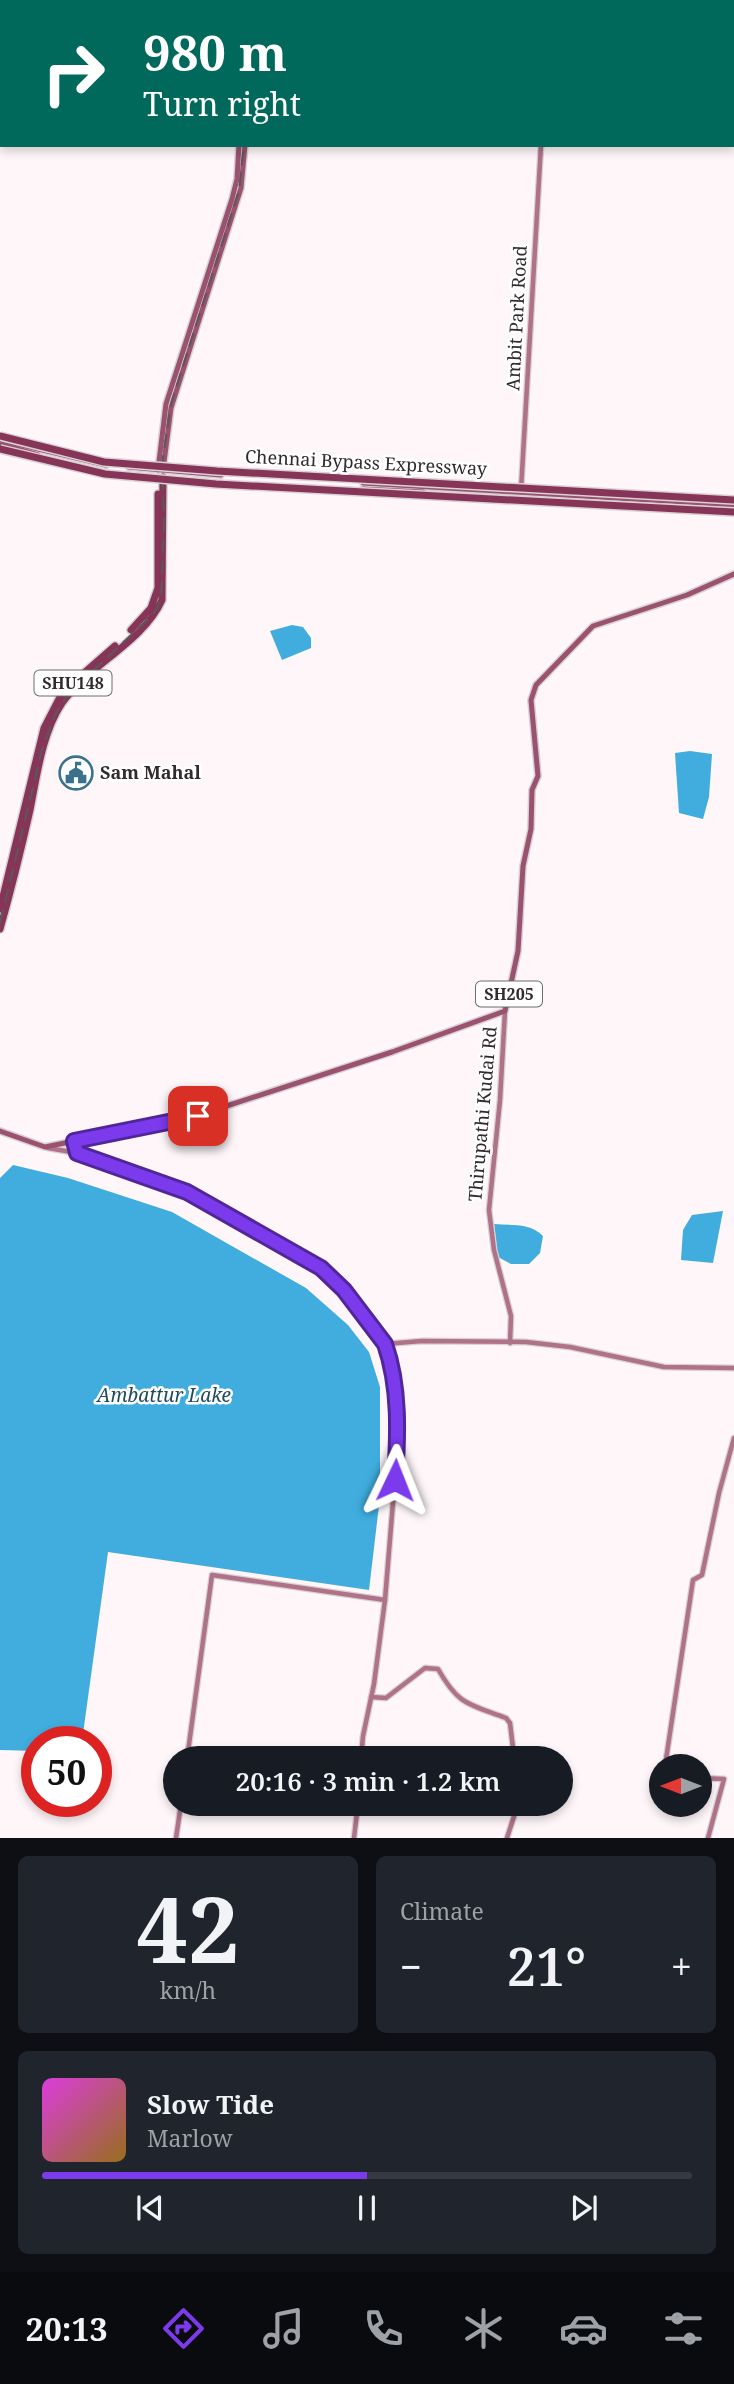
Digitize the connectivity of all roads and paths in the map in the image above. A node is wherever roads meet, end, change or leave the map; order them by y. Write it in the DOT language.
graph roads {
  1 [pos="242,147"];
  2 [pos="541,147"];
  3 [pos="0,442"];
  4 [pos="161,474"];
  5 [pos="521,495"];
  6 [pos="734,506"];
  7 [pos="734,574"];
  8 [pos="0,909"];
  9 [pos="0,929"];
  10 [pos="505,1011"];
  11 [pos="0,1131"];
  12 [pos="74,1141"];
  13 [pos="45,1147"];
  14 [pos="77,1153"];
  15 [pos="510,1343"];
  16 [pos="385,1344"];
  17 [pos="734,1368"];
  18 [pos="734,1438"];
  19 [pos="385,1600"];
  20 [pos="371,1697"];
  21 [pos="189,1746"];
  22 [pos="362,1746"];
  23 [pos="513,1746"];
  24 [pos="667,1754"];
  25 [pos="712,1778"];
  26 [pos="179,1816"];
  27 [pos="357,1816"];
  28 [pos="514,1816"];
  29 [pos="176,1838"];
  30 [pos="354,1838"];
  31 [pos="507,1838"];
  32 [pos="708,1838"];
  1 -- 4 [label="main road, SHU148"];
  2 -- 5 [label="street, Ambit Park Road"];
  3 -- 4 [label="main road"];
  3 -- 6 [label="highway, Chennai Bypass Expressway, bridge"];
  3 -- 6 [label="highway, Chennai Bypass Expressway, bridge"];
  4 -- 5 [label="main road"];
  4 -- 8 [label="highway, SHU148"];
  4 -- 9 [label="highway, SHU148"];
  5 -- 6 [label="main road"];
  7 -- 10 [label="main road, SH205"];
  10 -- 12 [label="main road, SH205"];
  10 -- 15 [label="street, Thirupathi Kudai Rd"];
  11 -- 13 [label="main road"];
  12 -- 13 [label="main road, SH205"];
  12 -- 14 [label="main road"];
  13 -- 14 [label="street"];
  14 -- 16 [label="street"];
  15 -- 16 [label="street"];
  15 -- 17 [label="street"];
  16 -- 19 [label="street"];
  18 -- 24 [label="street"];
  19 -- 20 [label="street"];
  19 -- 21 [label="street"];
  20 -- 22 [label="street"];
  20 -- 23 [label="street"];
  25 -- 32 [label="street"];
  26 -- 29 [label="street"];
  27 -- 30 [label="street"];
  28 -- 31 [label="street"];
}
